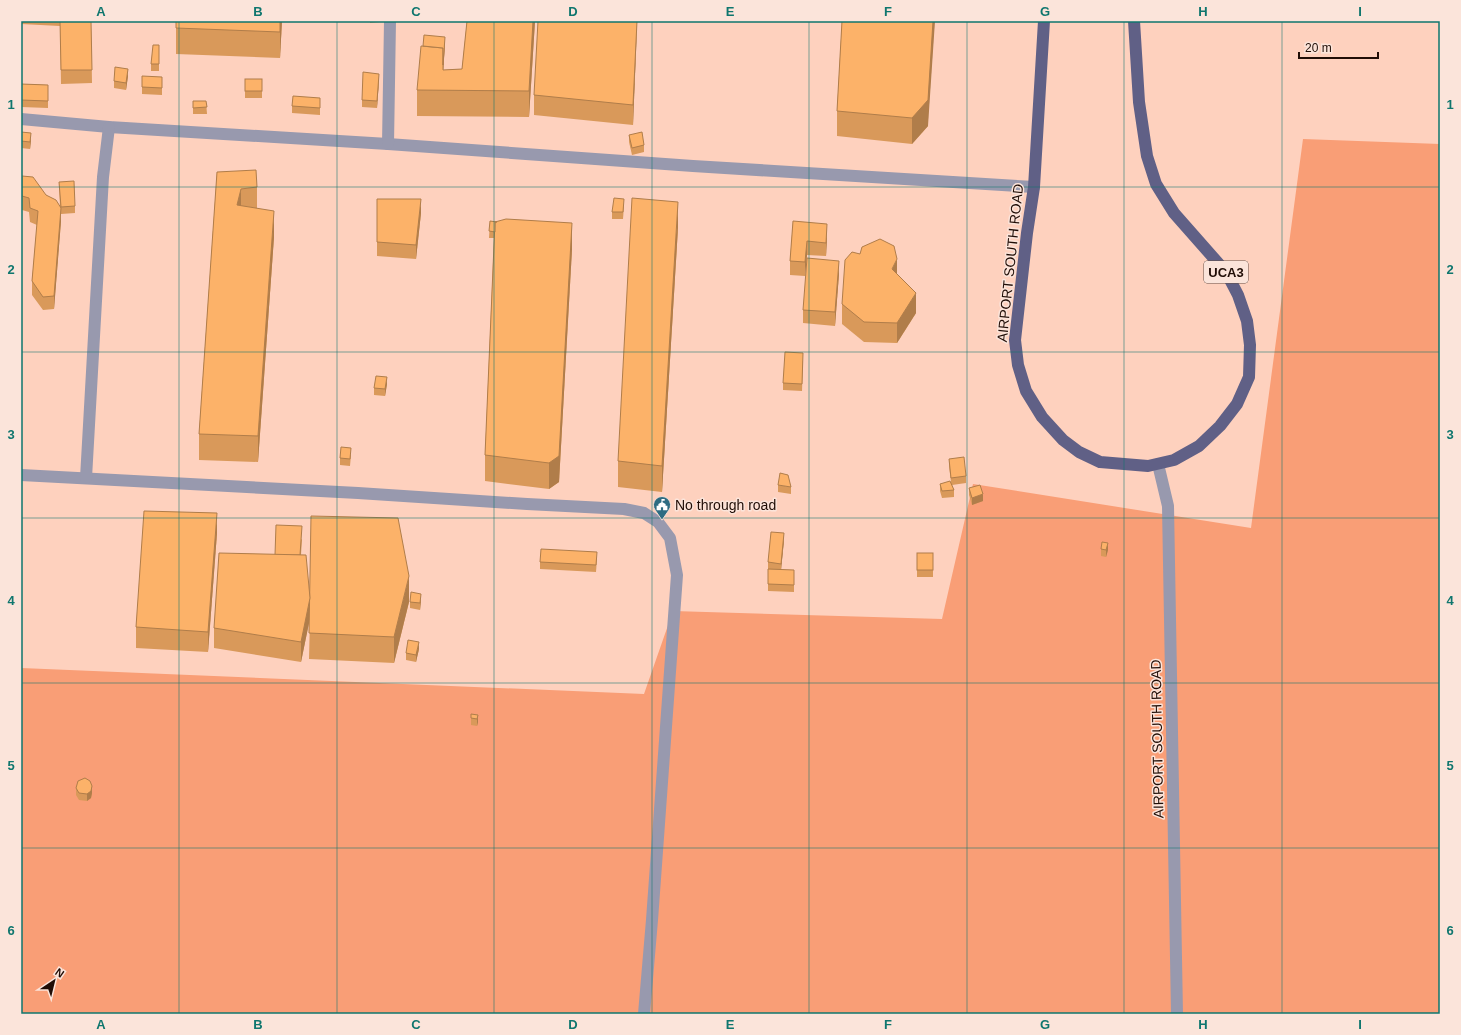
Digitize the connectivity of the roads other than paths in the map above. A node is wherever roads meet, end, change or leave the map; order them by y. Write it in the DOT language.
graph roads {
  1 [pos="390,21"];
  2 [pos="1044,21"];
  3 [pos="1134,21"];
  4 [pos="21,119"];
  5 [pos="109,127"];
  6 [pos="388,144"];
  7 [pos="1034,187"];
  8 [pos="1158,464"];
  9 [pos="21,475"];
  10 [pos="86,478"];
  11 [pos="644,1014"];
  12 [pos="1177,1014"];
  1 -- 6 [label="street"];
  2 -- 7 [label="main road, AIRPORT SOUTH ROAD"];
  3 -- 8 [label="main road, AIRPORT SOUTH ROAD / UCA3"];
  4 -- 5 [label="street"];
  5 -- 6 [label="street"];
  5 -- 10 [label="street"];
  6 -- 7 [label="street"];
  7 -- 8 [label="main road, AIRPORT SOUTH ROAD / UCA3"];
  8 -- 12 [label="street, AIRPORT SOUTH ROAD"];
  9 -- 10 [label="street"];
  10 -- 11 [label="street"];
}
